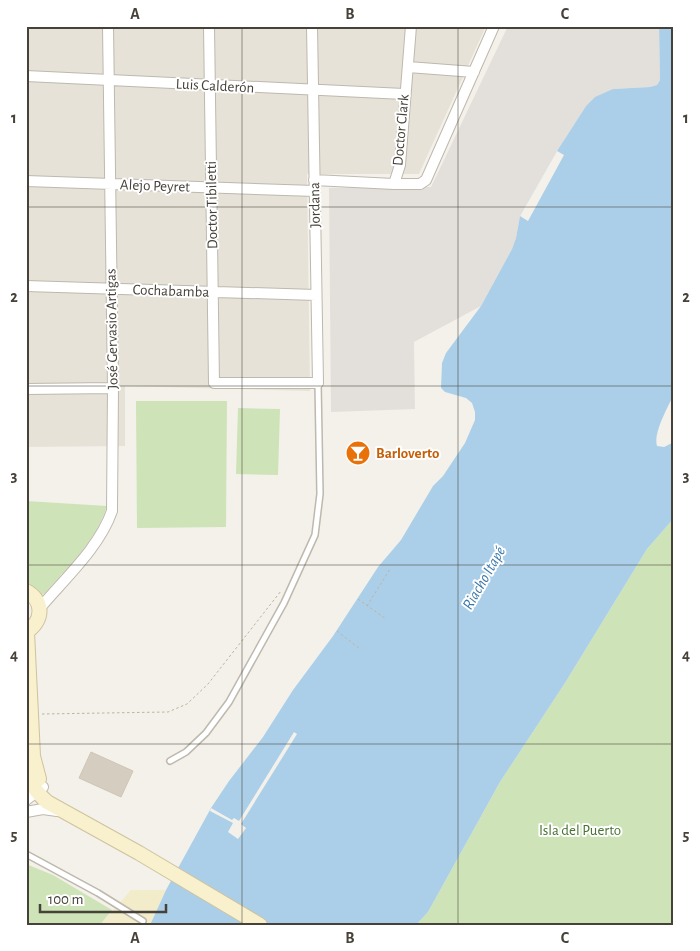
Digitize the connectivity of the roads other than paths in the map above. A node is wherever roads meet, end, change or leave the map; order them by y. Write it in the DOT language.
graph roads {
  1 [pos="108,26"];
  2 [pos="209,26"];
  3 [pos="312,26"];
  4 [pos="411,26"];
  5 [pos="494,26"];
  6 [pos="408,67"];
  7 [pos="474,72"];
  8 [pos="26,76"];
  9 [pos="109,81"];
  10 [pos="210,86"];
  11 [pos="313,91"];
  12 [pos="404,94"];
  13 [pos="314,180"];
  14 [pos="26,182"];
  15 [pos="110,184"];
  16 [pos="394,184"];
  17 [pos="211,188"];
  18 [pos="314,191"];
  19 [pos="26,286"];
  20 [pos="112,289"];
  21 [pos="213,292"];
  22 [pos="316,295"];
  23 [pos="318,383"];
  24 [pos="113,388"];
  25 [pos="26,389"];
  26 [pos="26,591"];
  27 [pos="40,608"];
  28 [pos="27,632"];
  29 [pos="170,761"];
  30 [pos="26,768"];
  31 [pos="35,793"];
  32 [pos="26,812"];
  33 [pos="66,813"];
  34 [pos="26,854"];
  35 [pos="143,921"];
  36 [pos="260,925"];
  1 -- 9 [label="street, José Gervasio Artigas"];
  2 -- 10 [label="street, Doctor Tibiletti"];
  3 -- 11 [label="street, Jordana"];
  4 -- 6 [label="street, Doctor Clark"];
  5 -- 7 [label="street"];
  6 -- 7 [label="street"];
  6 -- 12 [label="street, Doctor Clark"];
  7 -- 16 [label="street"];
  8 -- 9 [label="street, Luis Calderón"];
  9 -- 10 [label="street, Luis Calderón"];
  9 -- 15 [label="street, José Gervasio Artigas"];
  10 -- 11 [label="street, Luis Calderón"];
  10 -- 17 [label="street, Doctor Tibiletti"];
  11 -- 12 [label="street, Luis Calderón"];
  11 -- 13 [label="street, Jordana"];
  12 -- 16 [label="street, Doctor Clark"];
  13 -- 16 [label="street, Doctor Clark"];
  13 -- 18 [label="street, Jordana"];
  14 -- 15 [label="street, Alejo Peyret"];
  15 -- 17 [label="street, Alejo Peyret"];
  15 -- 20 [label="street, José Gervasio Artigas"];
  17 -- 18 [label="street, Alejo Peyret"];
  17 -- 21 [label="street, Doctor Tibiletti"];
  18 -- 22 [label="street, Jordana"];
  19 -- 20 [label="street, Cochabamba"];
  20 -- 21 [label="street, Cochabamba"];
  20 -- 24 [label="street, José Gervasio Artigas"];
  21 -- 22 [label="street, Cochabamba"];
  21 -- 23 [label="street, Doctor Tibiletti"];
  22 -- 23 [label="street, Jordana"];
  23 -- 29 [label="lane"];
  24 -- 25 [label="street"];
  24 -- 27 [label="street, José Gervasio Artigas"];
  26 -- 27 [label="street"];
  27 -- 28 [label="street"];
  28 -- 31 [label="street"];
  30 -- 31 [label="street"];
  31 -- 33 [label="street"];
  32 -- 33 [label="street"];
  33 -- 36 [label="street"];
  34 -- 35 [label="lane"];
}
